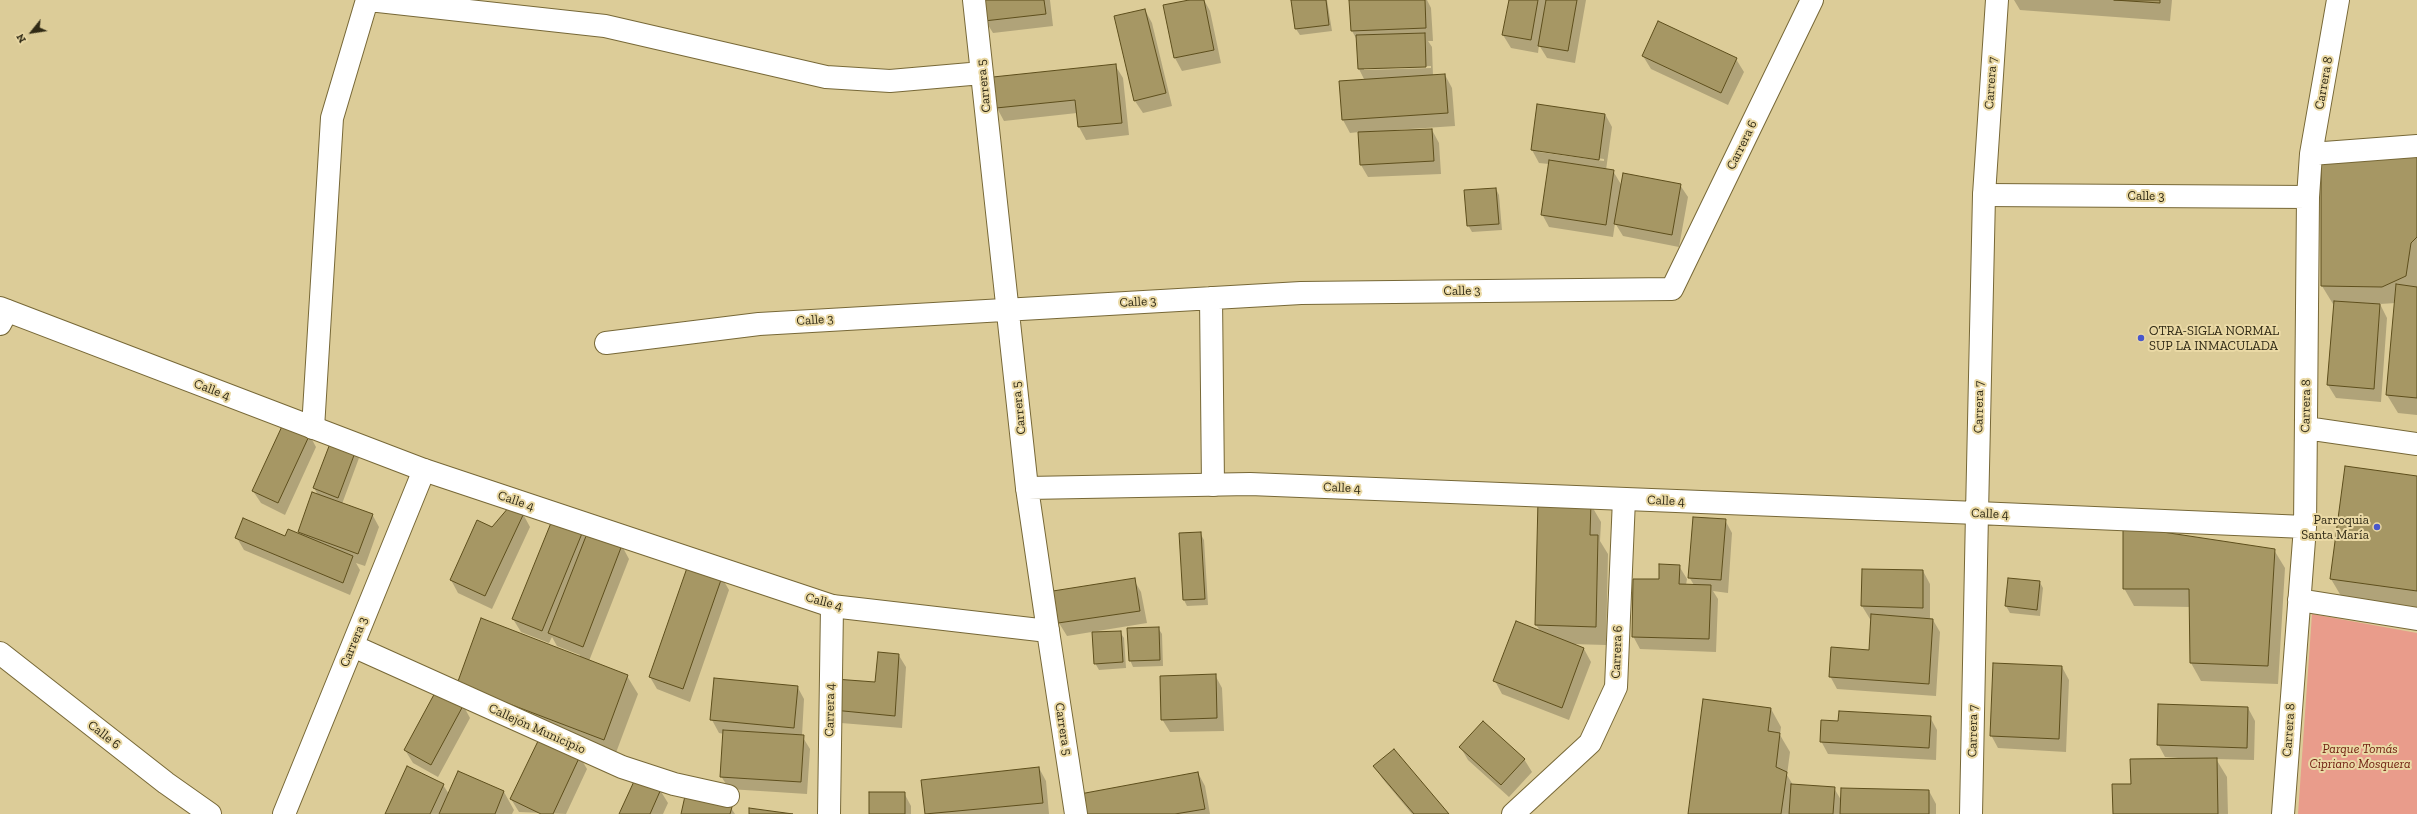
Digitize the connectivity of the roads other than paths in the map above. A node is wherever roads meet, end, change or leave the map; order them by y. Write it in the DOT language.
graph roads {
  1 [pos="368,0"];
  2 [pos="974,0"];
  3 [pos="1812,0"];
  4 [pos="1997,0"];
  5 [pos="2338,0"];
  6 [pos="982,73"];
  7 [pos="2417,146"];
  8 [pos="2311,154"];
  9 [pos="1984,194"];
  10 [pos="2308,197"];
  11 [pos="1672,289"];
  12 [pos="1211,298"];
  13 [pos="1008,308"];
  14 [pos="2,314"];
  15 [pos="606,343"];
  16 [pos="313,428"];
  17 [pos="2306,428"];
  18 [pos="2417,444"];
  19 [pos="424,470"];
  20 [pos="1213,485"];
  21 [pos="1027,488"];
  22 [pos="1624,499"];
  23 [pos="1977,513"];
  24 [pos="2305,527"];
  25 [pos="2299,600"];
  26 [pos="832,606"];
  27 [pos="2417,619"];
  28 [pos="1048,631"];
  29 [pos="352,646"];
  30 [pos="0,653"];
  31 [pos="728,796"];
  32 [pos="210,814"];
  33 [pos="284,814"];
  34 [pos="829,814"];
  35 [pos="1076,814"];
  36 [pos="1513,814"];
  37 [pos="1971,814"];
  38 [pos="2283,814"];
  1 -- 6 [label="street"];
  1 -- 16 [label="street"];
  2 -- 6 [label="street, Carrera 5"];
  3 -- 11 [label="street, Carrera 6"];
  4 -- 9 [label="street, Carrera 7"];
  5 -- 8 [label="street, Carrera 8"];
  6 -- 13 [label="street, Carrera 5"];
  7 -- 8 [label="street"];
  8 -- 10 [label="street, Carrera 8"];
  9 -- 10 [label="street, Calle 3"];
  9 -- 23 [label="street, Carrera 7"];
  10 -- 17 [label="street, Carrera 8"];
  11 -- 12 [label="street, Calle 3"];
  12 -- 13 [label="street, Calle 3"];
  12 -- 20 [label="street"];
  13 -- 15 [label="street, Calle 3"];
  13 -- 21 [label="street, Carrera 5"];
  14 -- 16 [label="street, Calle 4"];
  16 -- 19 [label="street, Calle 4"];
  17 -- 18 [label="street"];
  17 -- 24 [label="street, Carrera 8"];
  19 -- 26 [label="street, Calle 4"];
  19 -- 29 [label="street, Carrera 3"];
  20 -- 21 [label="street, Calle 4"];
  20 -- 22 [label="street, Calle 4"];
  21 -- 28 [label="street, Carrera 5"];
  22 -- 23 [label="street, Calle 4"];
  22 -- 36 [label="street, Carrera 6"];
  23 -- 24 [label="street, Calle 4"];
  23 -- 37 [label="street, Carrera 7"];
  24 -- 25 [label="street, Carrera 8"];
  25 -- 27 [label="street"];
  25 -- 38 [label="street, Carrera 8"];
  26 -- 28 [label="street, Calle 4"];
  26 -- 34 [label="street, Carrera 4"];
  28 -- 35 [label="street, Carrera 5"];
  29 -- 31 [label="street, Callejón Municipio"];
  29 -- 33 [label="street, Carrera 3"];
  30 -- 32 [label="street, Calle 6"];
}
